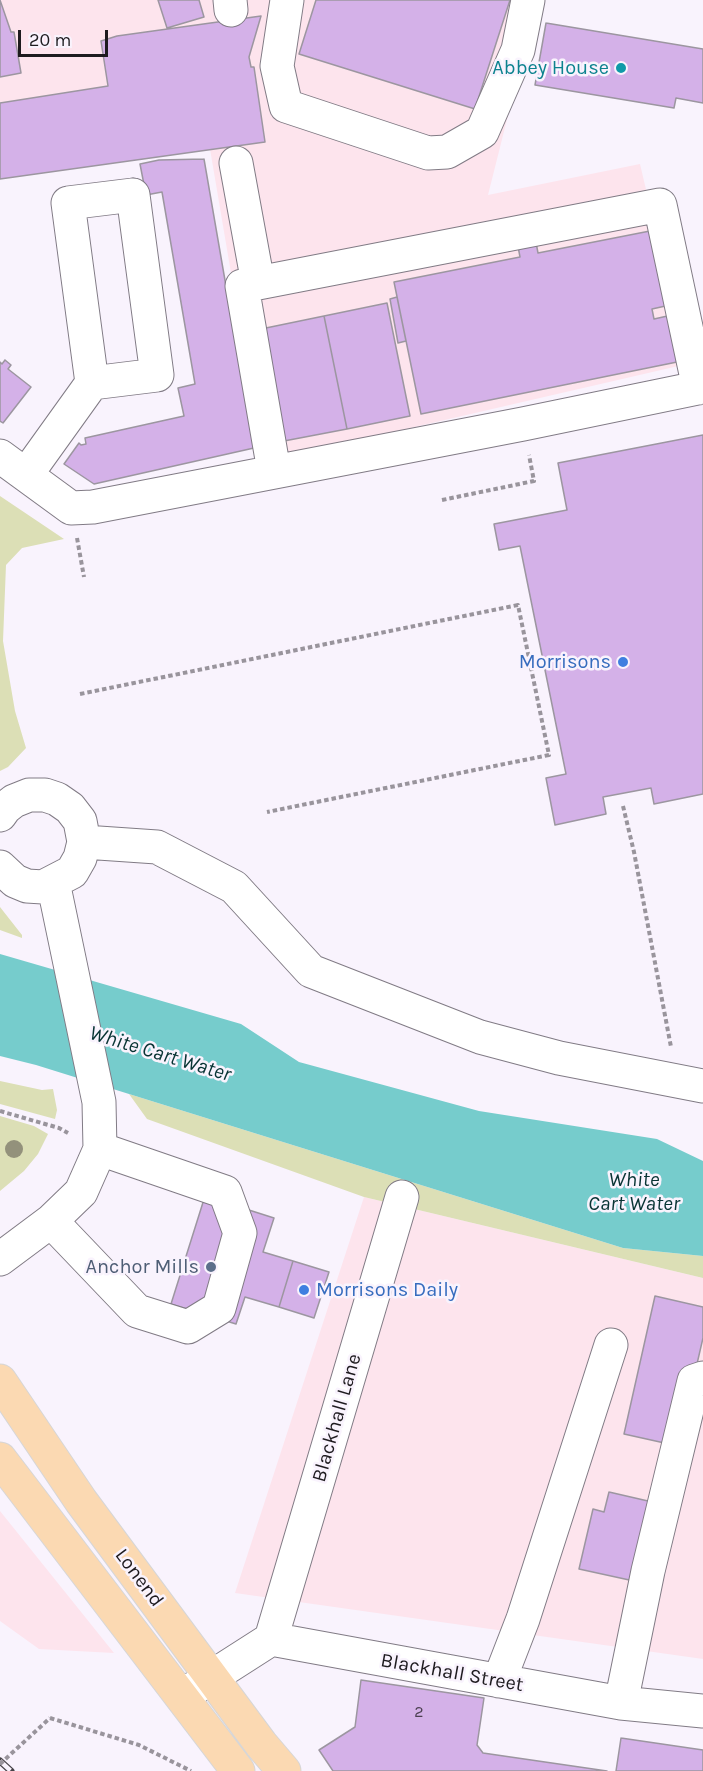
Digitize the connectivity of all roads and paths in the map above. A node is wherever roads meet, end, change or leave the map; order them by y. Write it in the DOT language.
graph roads {
  1 [pos="287,0"];
  2 [pos="528,0"];
  3 [pos="236,163"];
  4 [pos="258,283"];
  5 [pos="92,383"];
  6 [pos="701,388"];
  7 [pos="523,424"];
  8 [pos="13,465"];
  9 [pos="274,471"];
  10 [pos="442,500"];
  11 [pos="71,508"];
  12 [pos="84,577"];
  13 [pos="80,694"];
  14 [pos="623,806"];
  15 [pos="267,812"];
  16 [pos="0,815"];
  17 [pos="84,842"];
  18 [pos="0,867"];
  19 [pos="55,891"];
  20 [pos="690,1084"];
  21 [pos="0,1111"];
  22 [pos="100,1149"];
  23 [pos="402,1197"];
  24 [pos="51,1221"];
  25 [pos="0,1259"];
  26 [pos="611,1345"];
  27 [pos="703,1378"];
  28 [pos="0,1381"];
  29 [pos="0,1459"];
  30 [pos="271,1639"];
  31 [pos="213,1676"];
  32 [pos="499,1681"];
  33 [pos="183,1696"];
  34 [pos="621,1703"];
  35 [pos="703,1711"];
  36 [pos="0,1764"];
  37 [pos="191,1771"];
  38 [pos="238,1771"];
  39 [pos="284,1771"];
  1 -- 2 [label="street"];
  3 -- 4 [label="street"];
  4 -- 6 [label="street"];
  4 -- 9 [label="street"];
  5 -- 5 [label="street"];
  5 -- 8 [label="street"];
  6 -- 7 [label="street"];
  7 -- 9 [label="street"];
  7 -- 10 [label="path"];
  8 -- 11 [label="street"];
  9 -- 11 [label="street"];
  11 -- 12 [label="path"];
  13 -- 15 [label="path"];
  14 -- 20 [label="path"];
  16 -- 17 [label="street"];
  17 -- 19 [label="street"];
  17 -- 20 [label="street"];
  18 -- 19 [label="street"];
  19 -- 22 [label="street"];
  21 -- 22 [label="path"];
  22 -- 24 [label="street"];
  22 -- 24 [label="street"];
  23 -- 30 [label="street, Blackhall Lane"];
  24 -- 25 [label="street"];
  26 -- 32 [label="street"];
  27 -- 34 [label="street"];
  28 -- 31 [label="main road, Lonend"];
  29 -- 33 [label="main road, Lonend"];
  30 -- 31 [label="street"];
  30 -- 32 [label="street, Blackhall Street"];
  31 -- 33 [label="street"];
  31 -- 39 [label="main road, Lonend"];
  32 -- 34 [label="street, Blackhall Street"];
  33 -- 38 [label="main road, Lonend"];
  34 -- 35 [label="street, Blackhall Street"];
  36 -- 37 [label="path, bridge"];
}
